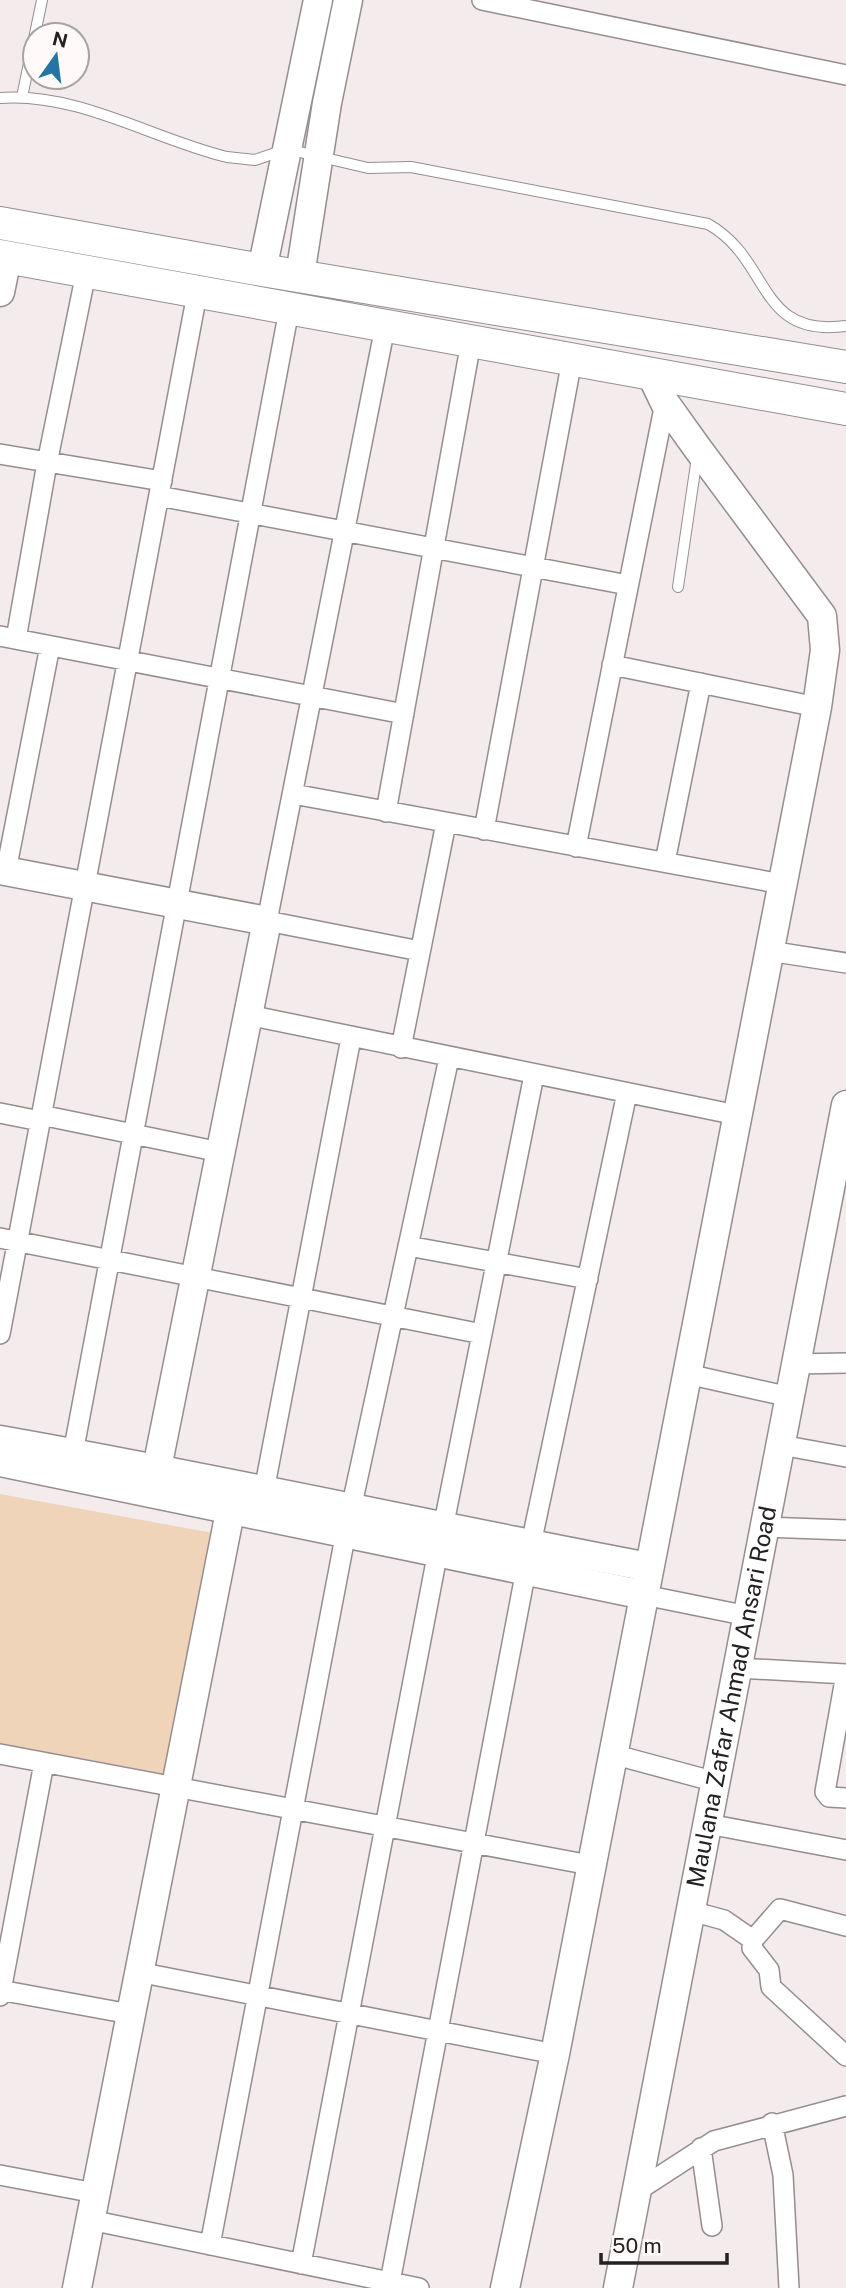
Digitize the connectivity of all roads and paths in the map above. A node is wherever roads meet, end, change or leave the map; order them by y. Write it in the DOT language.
graph roads {
  1 [pos="42,0"];
  2 [pos="318,0"];
  3 [pos="348,0"];
  4 [pos="486,0"];
  5 [pos="846,75"];
  6 [pos="22,97"];
  7 [pos="0,98"];
  8 [pos="287,149"];
  9 [pos="319,156"];
  10 [pos="0,222"];
  11 [pos="3,257"];
  12 [pos="262,270"];
  13 [pos="86,273"];
  14 [pos="300,275"];
  15 [pos="0,292"];
  16 [pos="197,294"];
  17 [pos="289,310"];
  18 [pos="846,326"];
  19 [pos="385,327"];
  20 [pos="471,342"];
  21 [pos="572,360"];
  22 [pos="846,367"];
  23 [pos="651,374"];
  24 [pos="665,402"];
  25 [pos="846,409"];
  26 [pos="698,449"];
  27 [pos="0,454"];
  28 [pos="47,463"];
  29 [pos="160,489"];
  30 [pos="251,513"];
  31 [pos="346,531"];
  32 [pos="434,548"];
  33 [pos="535,567"];
  34 [pos="628,585"];
  35 [pos="678,587"];
  36 [pos="8,638"];
  37 [pos="50,646"];
  38 [pos="127,661"];
  39 [pos="612,665"];
  40 [pos="220,679"];
  41 [pos="701,683"];
  42 [pos="313,696"];
  43 [pos="817,707"];
  44 [pos="404,714"];
  45 [pos="293,794"];
  46 [pos="386,812"];
  47 [pos="446,823"];
  48 [pos="484,830"];
  49 [pos="576,847"];
  50 [pos="665,862"];
  51 [pos="3,871"];
  52 [pos="782,884"];
  53 [pos="85,886"];
  54 [pos="177,904"];
  55 [pos="267,921"];
  56 [pos="420,951"];
  57 [pos="769,951"];
  58 [pos="846,963"];
  59 [pos="248,1015"];
  60 [pos="351,1038"];
  61 [pos="401,1048"];
  62 [pos="449,1058"];
  63 [pos="534,1075"];
  64 [pos="627,1093"];
  65 [pos="846,1105"];
  66 [pos="0,1113"];
  67 [pos="737,1115"];
  68 [pos="41,1118"];
  69 [pos="133,1132"];
  70 [pos="220,1152"];
  71 [pos="836,1212"];
  72 [pos="9,1240"];
  73 [pos="408,1246"];
  74 [pos="109,1260"];
  75 [pos="496,1264"];
  76 [pos="195,1277"];
  77 [pos="588,1279"];
  78 [pos="302,1298"];
  79 [pos="393,1317"];
  80 [pos="0,1334"];
  81 [pos="482,1334"];
  82 [pos="846,1363"];
  83 [pos="796,1364"];
  84 [pos="687,1374"];
  85 [pos="790,1397"];
  86 [pos="0,1440"];
  87 [pos="781,1445"];
  88 [pos="73,1452"];
  89 [pos="846,1457"];
  90 [pos="0,1462"];
  91 [pos="157,1468"];
  92 [pos="262,1501"];
  93 [pos="230,1507"];
  94 [pos="348,1521"];
  95 [pos="764,1527"];
  96 [pos="846,1530"];
  97 [pos="440,1540"];
  98 [pos="529,1557"];
  99 [pos="649,1567"];
  100 [pos="644,1595"];
  101 [pos="748,1616"];
  102 [pos="738,1668"];
  103 [pos="846,1674"];
  104 [pos="0,1754"];
  105 [pos="612,1755"];
  106 [pos="44,1763"];
  107 [pos="716,1782"];
  108 [pos="174,1787"];
  109 [pos="846,1798"];
  110 [pos="293,1809"];
  111 [pos="708,1824"];
  112 [pos="385,1826"];
  113 [pos="474,1843"];
  114 [pos="846,1850"];
  115 [pos="590,1865"];
  116 [pos="691,1911"];
  117 [pos="846,1926"];
  118 [pos="753,1940"];
  119 [pos="138,1972"];
  120 [pos="0,1992"];
  121 [pos="257,1996"];
  122 [pos="130,2014"];
  123 [pos="349,2014"];
  124 [pos="438,2031"];
  125 [pos="555,2054"];
  126 [pos="846,2056"];
  127 [pos="846,2106"];
  128 [pos="772,2123"];
  129 [pos="701,2148"];
  130 [pos="0,2175"];
  131 [pos="637,2191"];
  132 [pos="95,2193"];
  133 [pos="90,2220"];
  134 [pos="712,2226"];
  135 [pos="210,2245"];
  136 [pos="301,2264"];
  137 [pos="390,2282"];
  138 [pos="77,2288"];
  139 [pos="419,2288"];
  140 [pos="505,2288"];
  141 [pos="618,2288"];
  142 [pos="789,2288"];
  1 -- 6 [label="lane"];
  2 -- 8 [label="street"];
  3 -- 9 [label="street"];
  4 -- 5 [label="street"];
  6 -- 7 [label="lane"];
  6 -- 8 [label="lane"];
  8 -- 9 [label="lane"];
  8 -- 12 [label="street"];
  9 -- 14 [label="street"];
  9 -- 18 [label="lane"];
  10 -- 12 [label="main road"];
  11 -- 13 [label="main road"];
  11 -- 15 [label="street"];
  12 -- 14 [label="main road"];
  13 -- 16 [label="main road"];
  13 -- 28 [label="street"];
  14 -- 22 [label="main road"];
  16 -- 17 [label="main road"];
  16 -- 29 [label="street"];
  17 -- 19 [label="main road"];
  17 -- 30 [label="street"];
  19 -- 20 [label="main road"];
  19 -- 31 [label="street"];
  20 -- 21 [label="main road"];
  20 -- 32 [label="street"];
  21 -- 23 [label="main road"];
  21 -- 33 [label="street"];
  23 -- 24 [label="street"];
  23 -- 25 [label="main road"];
  24 -- 26 [label="street"];
  24 -- 34 [label="street"];
  26 -- 35 [label="lane"];
  26 -- 43 [label="street"];
  27 -- 28 [label="street"];
  28 -- 29 [label="street"];
  28 -- 36 [label="street"];
  29 -- 30 [label="street"];
  29 -- 38 [label="street"];
  30 -- 31 [label="street"];
  30 -- 40 [label="street"];
  31 -- 32 [label="street"];
  31 -- 42 [label="street"];
  32 -- 33 [label="street"];
  32 -- 44 [label="street"];
  33 -- 34 [label="street"];
  33 -- 48 [label="street"];
  34 -- 39 [label="street"];
  36 -- 37 [label="street"];
  37 -- 38 [label="street"];
  37 -- 51 [label="street"];
  38 -- 40 [label="street"];
  38 -- 53 [label="street"];
  39 -- 41 [label="street"];
  39 -- 49 [label="street"];
  40 -- 42 [label="street"];
  40 -- 54 [label="street"];
  41 -- 43 [label="street"];
  41 -- 50 [label="street"];
  42 -- 44 [label="street"];
  42 -- 45 [label="street"];
  43 -- 52 [label="street"];
  44 -- 46 [label="street"];
  45 -- 46 [label="street"];
  45 -- 55 [label="street"];
  46 -- 47 [label="street"];
  47 -- 48 [label="street"];
  47 -- 56 [label="street"];
  48 -- 49 [label="street"];
  49 -- 50 [label="street"];
  50 -- 52 [label="street"];
  51 -- 53 [label="street"];
  52 -- 57 [label="street"];
  53 -- 54 [label="street"];
  53 -- 68 [label="street"];
  54 -- 55 [label="street"];
  54 -- 69 [label="street"];
  55 -- 56 [label="street"];
  55 -- 59 [label="street"];
  56 -- 61 [label="street"];
  57 -- 58 [label="street"];
  57 -- 67 [label="street"];
  59 -- 60 [label="street"];
  59 -- 70 [label="street"];
  60 -- 61 [label="street"];
  60 -- 78 [label="street"];
  61 -- 62 [label="street"];
  62 -- 63 [label="street"];
  62 -- 73 [label="street"];
  63 -- 64 [label="street"];
  63 -- 75 [label="street"];
  64 -- 67 [label="street"];
  64 -- 77 [label="street"];
  65 -- 71 [label="street, Maulana Zafar Ahmad Ansari Road"];
  66 -- 68 [label="street"];
  67 -- 84 [label="street"];
  68 -- 69 [label="street"];
  68 -- 72 [label="street"];
  69 -- 70 [label="street"];
  69 -- 74 [label="street"];
  70 -- 76 [label="street"];
  71 -- 83 [label="street, Maulana Zafar Ahmad Ansari Road"];
  72 -- 74 [label="street"];
  72 -- 80 [label="street"];
  73 -- 75 [label="street"];
  73 -- 79 [label="street"];
  74 -- 76 [label="street"];
  74 -- 88 [label="street"];
  75 -- 77 [label="street"];
  75 -- 81 [label="street"];
  76 -- 78 [label="street"];
  76 -- 91 [label="street"];
  77 -- 98 [label="street"];
  78 -- 79 [label="street"];
  78 -- 92 [label="street"];
  79 -- 81 [label="street"];
  79 -- 94 [label="street"];
  81 -- 97 [label="street"];
  82 -- 83 [label="street"];
  83 -- 85 [label="street, Maulana Zafar Ahmad Ansari Road"];
  84 -- 85 [label="street"];
  84 -- 99 [label="street"];
  85 -- 87 [label="street, Maulana Zafar Ahmad Ansari Road"];
  86 -- 88 [label="street"];
  87 -- 89 [label="street"];
  87 -- 95 [label="street, Maulana Zafar Ahmad Ansari Road"];
  88 -- 91 [label="street"];
  90 -- 93 [label="street"];
  91 -- 92 [label="street"];
  92 -- 93 [label="street"];
  92 -- 94 [label="street"];
  93 -- 108 [label="street"];
  94 -- 97 [label="street"];
  94 -- 110 [label="street"];
  95 -- 96 [label="street"];
  95 -- 101 [label="street, Maulana Zafar Ahmad Ansari Road"];
  97 -- 98 [label="street"];
  97 -- 112 [label="street"];
  98 -- 99 [label="street"];
  98 -- 100 [label="street"];
  98 -- 113 [label="street"];
  99 -- 100 [label="street"];
  100 -- 101 [label="street"];
  100 -- 105 [label="street"];
  101 -- 102 [label="street, Maulana Zafar Ahmad Ansari Road"];
  102 -- 103 [label="street"];
  102 -- 107 [label="street, Maulana Zafar Ahmad Ansari Road"];
  103 -- 109 [label="street"];
  104 -- 106 [label="street"];
  105 -- 107 [label="street"];
  105 -- 115 [label="street"];
  106 -- 108 [label="street"];
  106 -- 120 [label="street"];
  107 -- 111 [label="street, Maulana Zafar Ahmad Ansari Road"];
  108 -- 110 [label="street"];
  108 -- 119 [label="street"];
  110 -- 112 [label="street"];
  110 -- 121 [label="street"];
  111 -- 114 [label="street"];
  111 -- 116 [label="street, Maulana Zafar Ahmad Ansari Road"];
  112 -- 113 [label="street"];
  112 -- 123 [label="street"];
  113 -- 115 [label="street"];
  113 -- 124 [label="street"];
  115 -- 125 [label="street"];
  116 -- 118 [label="street"];
  116 -- 131 [label="street, Maulana Zafar Ahmad Ansari Road"];
  117 -- 118 [label="street"];
  118 -- 126 [label="street"];
  119 -- 121 [label="street"];
  119 -- 122 [label="street"];
  120 -- 122 [label="street"];
  121 -- 123 [label="street"];
  121 -- 135 [label="street"];
  122 -- 132 [label="street"];
  123 -- 124 [label="street"];
  123 -- 136 [label="street"];
  124 -- 125 [label="street"];
  124 -- 137 [label="street"];
  125 -- 140 [label="street"];
  127 -- 128 [label="street"];
  128 -- 129 [label="street"];
  128 -- 142 [label="street"];
  129 -- 131 [label="street"];
  129 -- 134 [label="street"];
  130 -- 132 [label="street"];
  131 -- 141 [label="street, Maulana Zafar Ahmad Ansari Road"];
  132 -- 133 [label="street"];
  133 -- 135 [label="street"];
  133 -- 138 [label="street"];
  135 -- 136 [label="street"];
  136 -- 137 [label="street"];
  137 -- 139 [label="street"];
}
